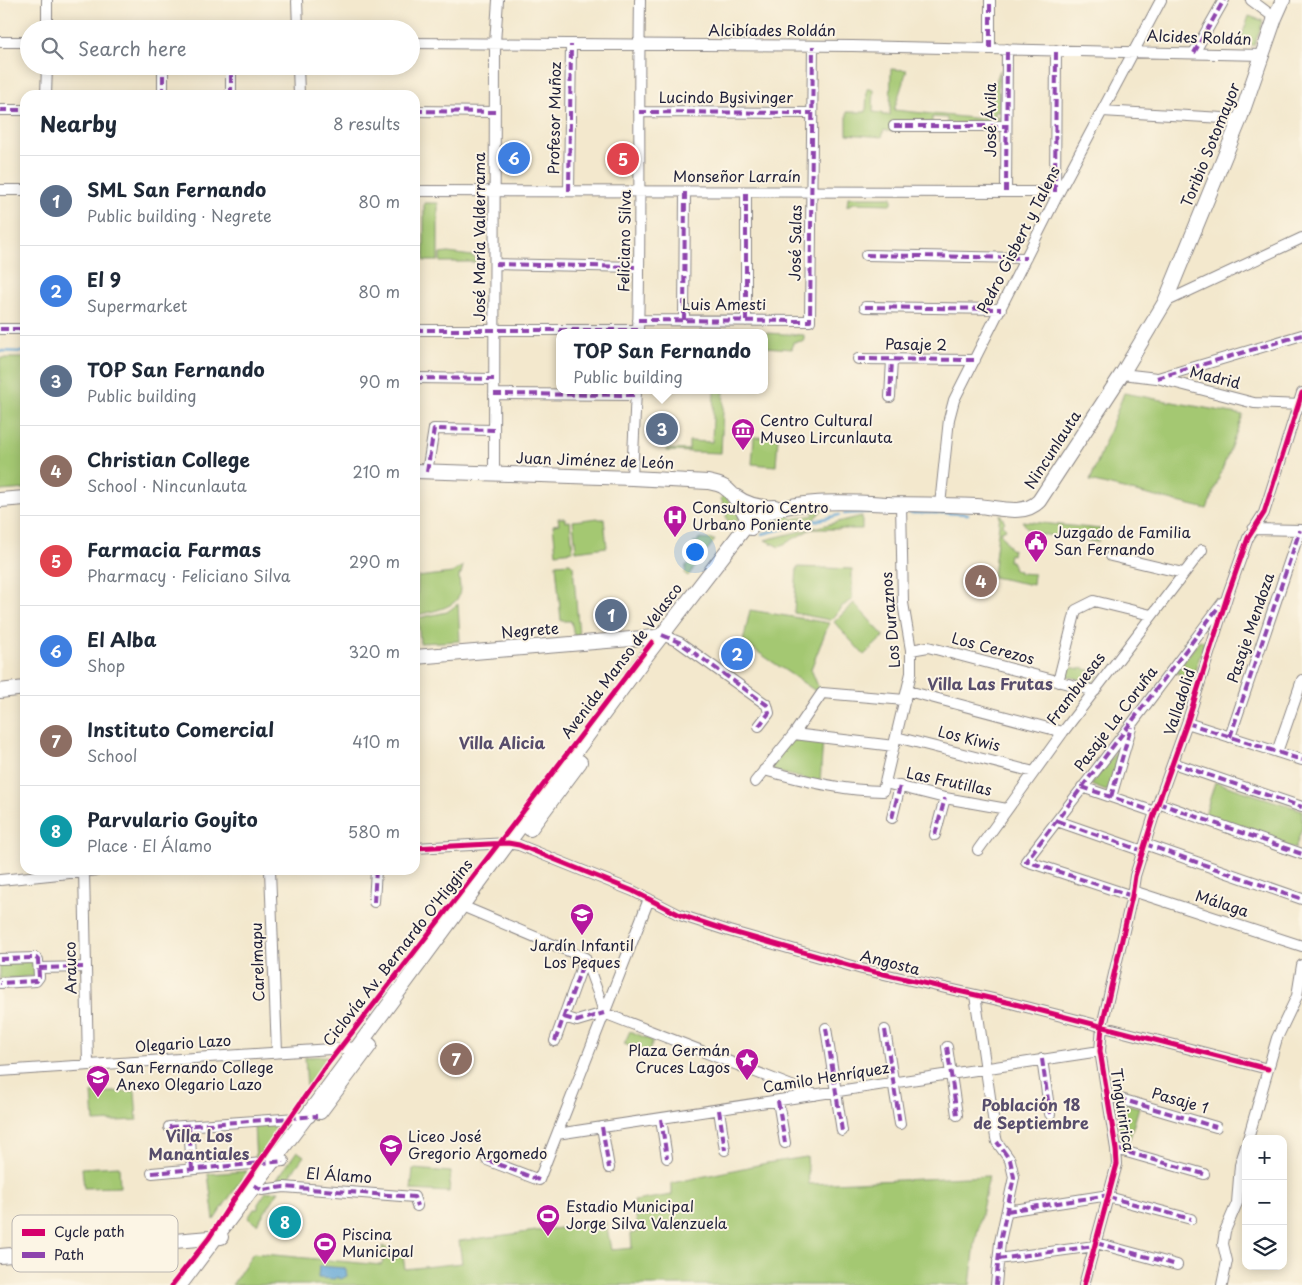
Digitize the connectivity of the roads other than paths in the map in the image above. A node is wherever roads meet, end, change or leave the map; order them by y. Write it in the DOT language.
graph roads {
  1 [pos="47,0"];
  2 [pos="297,0"];
  3 [pos="498,0"];
  4 [pos="640,0"];
  5 [pos="990,0"];
  6 [pos="1160,0"];
  7 [pos="1224,0"];
  8 [pos="1251,0"];
  9 [pos="1283,0"];
  10 [pos="1275,18"];
  11 [pos="47,20"];
  12 [pos="298,20"];
  13 [pos="0,42"];
  14 [pos="20,42"];
  15 [pos="420,43"];
  16 [pos="496,43"];
  17 [pos="571,45"];
  18 [pos="639,45"];
  19 [pos="813,46"];
  20 [pos="990,48"];
  21 [pos="1007,49"];
  22 [pos="1056,50"];
  23 [pos="1134,51"];
  24 [pos="1194,53"];
  25 [pos="1263,55"];
  26 [pos="46,75"];
  27 [pos="163,75"];
  28 [pos="232,75"];
  29 [pos="298,75"];
  30 [pos="46,90"];
  31 [pos="163,90"];
  32 [pos="231,90"];
  33 [pos="298,90"];
  34 [pos="0,110"];
  35 [pos="20,110"];
  36 [pos="420,111"];
  37 [pos="495,112"];
  38 [pos="639,112"];
  39 [pos="1102,112"];
  40 [pos="812,113"];
  41 [pos="1240,119"];
  42 [pos="894,126"];
  43 [pos="1006,126"];
  44 [pos="0,190"];
  45 [pos="20,190"];
  46 [pos="420,191"];
  47 [pos="495,191"];
  48 [pos="569,191"];
  49 [pos="640,191"];
  50 [pos="685,192"];
  51 [pos="1006,192"];
  52 [pos="1057,192"];
  53 [pos="746,193"];
  54 [pos="811,193"];
  55 [pos="1302,238"];
  56 [pos="866,255"];
  57 [pos="1026,258"];
  58 [pos="495,264"];
  59 [pos="639,267"];
  60 [pos="1165,302"];
  61 [pos="865,307"];
  62 [pos="1001,309"];
  63 [pos="684,320"];
  64 [pos="746,321"];
  65 [pos="810,321"];
  66 [pos="638,328"];
  67 [pos="0,329"];
  68 [pos="20,329"];
  69 [pos="556,329"];
  70 [pos="566,329"];
  71 [pos="420,330"];
  72 [pos="494,330"];
  73 [pos="1302,334"];
  74 [pos="858,359"];
  75 [pos="892,360"];
  76 [pos="975,360"];
  77 [pos="1122,374"];
  78 [pos="420,378"];
  79 [pos="1157,378"];
  80 [pos="494,379"];
  81 [pos="1302,393"];
  82 [pos="494,394"];
  83 [pos="556,394"];
  84 [pos="636,394"];
  85 [pos="890,397"];
  86 [pos="1300,405"];
  87 [pos="494,430"];
  88 [pos="421,472"];
  89 [pos="494,474"];
  90 [pos="632,478"];
  91 [pos="728,491"];
  92 [pos="20,498"];
  93 [pos="0,500"];
  94 [pos="901,504"];
  95 [pos="940,505"];
  96 [pos="786,507"];
  97 [pos="753,522"];
  98 [pos="1253,529"];
  99 [pos="1301,530"];
  100 [pos="1202,550"];
  101 [pos="1111,556"];
  102 [pos="1183,573"];
  103 [pos="1228,594"];
  104 [pos="1151,616"];
  105 [pos="662,637"];
  106 [pos="911,650"];
  107 [pos="420,657"];
  108 [pos="1302,680"];
  109 [pos="1058,682"];
  110 [pos="20,689"];
  111 [pos="0,691"];
  112 [pos="1095,691"];
  113 [pos="906,696"];
  114 [pos="1133,722"];
  115 [pos="1187,723"];
  116 [pos="760,726"];
  117 [pos="1063,732"];
  118 [pos="794,734"];
  119 [pos="1230,737"];
  120 [pos="895,741"];
  121 [pos="1277,752"];
  122 [pos="1302,760"];
  123 [pos="1173,763"];
  124 [pos="764,770"];
  125 [pos="1034,772"];
  126 [pos="755,782"];
  127 [pos="900,786"];
  128 [pos="884,787"];
  129 [pos="1082,788"];
  130 [pos="1111,797"];
  131 [pos="945,798"];
  132 [pos="1156,807"];
  133 [pos="1302,807"];
  134 [pos="1007,809"];
  135 [pos="892,818"];
  136 [pos="1057,821"];
  137 [pos="936,835"];
  138 [pos="513,844"];
  139 [pos="420,848"];
  140 [pos="1144,848"];
  141 [pos="978,850"];
  142 [pos="1302,854"];
  143 [pos="1026,860"];
  144 [pos="47,875"];
  145 [pos="84,875"];
  146 [pos="270,875"];
  147 [pos="376,875"];
  148 [pos="0,880"];
  149 [pos="1132,893"];
  150 [pos="648,899"];
  151 [pos="1302,899"];
  152 [pos="374,902"];
  153 [pos="466,908"];
  154 [pos="1302,946"];
  155 [pos="585,958"];
  156 [pos="0,959"];
  157 [pos="1302,965"];
  158 [pos="86,967"];
  159 [pos="39,968"];
  160 [pos="0,983"];
  161 [pos="975,995"];
  162 [pos="604,1013"];
  163 [pos="564,1017"];
  164 [pos="1102,1026"];
  165 [pos="826,1028"];
  166 [pos="886,1030"];
  167 [pos="555,1041"];
  168 [pos="947,1046"];
  169 [pos="363,1047"];
  170 [pos="1100,1051"];
  171 [pos="277,1052"];
  172 [pos="1042,1060"];
  173 [pos="88,1066"];
  174 [pos="986,1068"];
  175 [pos="1268,1069"];
  176 [pos="0,1071"];
  177 [pos="951,1074"];
  178 [pos="894,1082"];
  179 [pos="836,1091"];
  180 [pos="816,1095"];
  181 [pos="1107,1095"];
  182 [pos="778,1101"];
  183 [pos="719,1110"];
  184 [pos="1050,1114"];
  185 [pos="957,1115"];
  186 [pos="312,1116"];
  187 [pos="661,1118"];
  188 [pos="900,1124"];
  189 [pos="189,1126"];
  190 [pos="169,1127"];
  191 [pos="602,1127"];
  192 [pos="1216,1127"];
  193 [pos="842,1131"];
  194 [pos="557,1134"];
  195 [pos="1249,1135"];
  196 [pos="784,1143"];
  197 [pos="1116,1149"];
  198 [pos="725,1150"];
  199 [pos="667,1158"];
  200 [pos="1242,1159"];
  201 [pos="486,1160"];
  202 [pos="277,1162"];
  203 [pos="609,1168"];
  204 [pos="192,1169"];
  205 [pos="152,1173"];
  206 [pos="1204,1174"];
  207 [pos="258,1188"];
  208 [pos="1109,1196"];
  209 [pos="417,1206"];
  210 [pos="1007,1211"];
  211 [pos="1191,1219"];
  212 [pos="222,1237"];
  213 [pos="178,1241"];
  214 [pos="1096,1244"];
  215 [pos="998,1259"];
  216 [pos="1177,1264"];
  217 [pos="180,1285"];
  218 [pos="191,1285"];
  219 [pos="996,1285"];
  220 [pos="1084,1285"];
  221 [pos="1222,1285"];
  1 -- 11 [label="street"];
  2 -- 12 [label="street"];
  3 -- 16 [label="street, José María Valderrama"];
  4 -- 18 [label="street, Feliciano Silva"];
  5 -- 20 [label="street"];
  6 -- 23 [label="street, Pedro Gisbert y Talens"];
  7 -- 24 [label="street"];
  8 -- 10 [label="street"];
  9 -- 10 [label="main road, Toribio Sotomayor"];
  10 -- 25 [label="main road, Toribio Sotomayor"];
  13 -- 14 [label="street"];
  15 -- 16 [label="street, Alcibíades Roldán"];
  16 -- 17 [label="street, Alcibíades Roldán"];
  16 -- 37 [label="street, José María Valderrama"];
  17 -- 18 [label="street, Alcibíades Roldán"];
  17 -- 48 [label="street, Profesor Muñoz"];
  18 -- 19 [label="street, Alcibíades Roldán"];
  18 -- 38 [label="street, Feliciano Silva"];
  19 -- 20 [label="street, Alcibíades Roldán"];
  19 -- 40 [label="street, José Salas"];
  20 -- 21 [label="street, Alcibíades Roldán"];
  21 -- 22 [label="street, Alcibíades Roldán"];
  21 -- 43 [label="street, José Ávila"];
  22 -- 23 [label="street, Alcibíades Roldán"];
  22 -- 52 [label="street"];
  23 -- 24 [label="street, Alcides Roldán"];
  23 -- 39 [label="street, Pedro Gisbert y Talens"];
  24 -- 25 [label="street, Alcides Roldán"];
  25 -- 41 [label="main road, Toribio Sotomayor"];
  26 -- 30 [label="street"];
  27 -- 31 [label="street"];
  28 -- 32 [label="street"];
  29 -- 33 [label="street"];
  34 -- 35 [label="street"];
  36 -- 37 [label="street"];
  37 -- 47 [label="street, José María Valderrama"];
  38 -- 40 [label="street, Lucindo Bysivinger"];
  38 -- 49 [label="street, Feliciano Silva"];
  39 -- 41 [label="street"];
  39 -- 52 [label="street, Pedro Gisbert y Talens"];
  40 -- 54 [label="street, José Salas"];
  41 -- 60 [label="main road, Toribio Sotomayor"];
  42 -- 43 [label="street"];
  43 -- 51 [label="street, José Ávila"];
  44 -- 45 [label="street"];
  46 -- 47 [label="street, Monseñor Larraín"];
  47 -- 48 [label="street, Monseñor Larraín"];
  47 -- 58 [label="street, José María Valderrama"];
  48 -- 49 [label="street, Monseñor Larraín"];
  49 -- 50 [label="street, Monseñor Larraín"];
  49 -- 59 [label="street, Feliciano Silva"];
  50 -- 53 [label="street, Monseñor Larraín"];
  50 -- 63 [label="street"];
  51 -- 52 [label="street, Monseñor Larraín"];
  51 -- 54 [label="street, Monseñor Larraín"];
  52 -- 57 [label="street, Pedro Gisbert y Talens"];
  53 -- 54 [label="street, Monseñor Larraín"];
  53 -- 64 [label="street"];
  54 -- 65 [label="street, José Salas"];
  55 -- 60 [label="street"];
  56 -- 57 [label="street"];
  57 -- 62 [label="street, Pedro Gisbert y Talens"];
  58 -- 59 [label="street"];
  58 -- 72 [label="street, José María Valderrama"];
  59 -- 66 [label="street, Feliciano Silva"];
  60 -- 77 [label="main road, Nincunlauta"];
  61 -- 62 [label="street"];
  62 -- 76 [label="street, Pedro Gisbert y Talens"];
  63 -- 64 [label="street, Luis Amesti"];
  63 -- 66 [label="street, Luis Amesti"];
  64 -- 65 [label="street, Luis Amesti"];
  66 -- 70 [label="street, Luis Amesti"];
  67 -- 68 [label="street"];
  69 -- 72 [label="street, Luis Amesti"];
  71 -- 72 [label="street, Luis Amesti"];
  72 -- 80 [label="street, José María Valderrama"];
  73 -- 79 [label="street"];
  74 -- 75 [label="street, Pasaje 2"];
  75 -- 76 [label="street, Pasaje 2"];
  75 -- 85 [label="street"];
  76 -- 95 [label="street, Pedro Gisbert y Talens"];
  77 -- 79 [label="street, Madrid"];
  77 -- 95 [label="main road, Nincunlauta"];
  78 -- 80 [label="street"];
  79 -- 86 [label="street, Madrid"];
  80 -- 82 [label="street, José María Valderrama"];
  81 -- 86 [label="street, Valladolid"];
  82 -- 83 [label="street"];
  82 -- 87 [label="street, José María Valderrama"];
  84 -- 90 [label="street"];
  86 -- 98 [label="street, Valladolid"];
  87 -- 88 [label="street"];
  87 -- 89 [label="street, José María Valderrama"];
  88 -- 89 [label="main road, Juan Jiménez de León"];
  89 -- 90 [label="main road, Juan Jiménez de León"];
  90 -- 91 [label="main road, Juan Jiménez de León"];
  91 -- 96 [label="main road, Juan Jiménez de León"];
  91 -- 97 [label="main road"];
  92 -- 93 [label="main road"];
  94 -- 95 [label="main road, Nincunlauta"];
  94 -- 96 [label="main road, Nincunlauta"];
  94 -- 106 [label="street, Los Duraznos"];
  96 -- 97 [label="main road, Nincunlauta"];
  97 -- 105 [label="main road, Avenida Manso de Velasco"];
  98 -- 99 [label="street"];
  98 -- 103 [label="street, Valladolid"];
  99 -- 119 [label="street, Pasaje Mendoza"];
  100 -- 102 [label="street, Frambuesas"];
  101 -- 102 [label="street"];
  102 -- 104 [label="street, Frambuesas"];
  103 -- 114 [label="street, Pasaje La Coruña"];
  103 -- 115 [label="street, Valladolid"];
  104 -- 109 [label="street"];
  104 -- 112 [label="street, Frambuesas"];
  105 -- 107 [label="main road, Negrete"];
  105 -- 116 [label="street"];
  105 -- 138 [label="main road, Avenida Manso de Velasco"];
  106 -- 109 [label="street, Los Cerezos"];
  106 -- 113 [label="street, Los Duraznos"];
  108 -- 121 [label="street"];
  109 -- 112 [label="street, Los Cerezos"];
  110 -- 111 [label="main road"];
  112 -- 117 [label="street, Frambuesas"];
  113 -- 117 [label="street"];
  113 -- 118 [label="street"];
  113 -- 120 [label="street, Los Duraznos"];
  114 -- 129 [label="street, Pasaje La Coruña"];
  114 -- 130 [label="street"];
  115 -- 119 [label="street"];
  115 -- 123 [label="street, Valladolid"];
  117 -- 125 [label="street, Frambuesas"];
  118 -- 120 [label="street, Los Kiwis"];
  118 -- 124 [label="street"];
  119 -- 121 [label="street"];
  120 -- 125 [label="street, Los Kiwis"];
  120 -- 128 [label="street, Los Duraznos"];
  121 -- 122 [label="street"];
  123 -- 132 [label="street, Valladolid"];
  123 -- 133 [label="street"];
  124 -- 126 [label="street"];
  124 -- 128 [label="street, Las Frutillas"];
  125 -- 134 [label="street, Frambuesas"];
  127 -- 128 [label="street, Las Frutillas"];
  127 -- 131 [label="street, Las Frutillas"];
  127 -- 135 [label="street"];
  129 -- 130 [label="street"];
  129 -- 136 [label="street, Pasaje La Coruña"];
  130 -- 132 [label="street"];
  131 -- 134 [label="street, Las Frutillas"];
  131 -- 137 [label="street"];
  132 -- 140 [label="street, Valladolid"];
  132 -- 142 [label="street"];
  134 -- 141 [label="street, Frambuesas"];
  136 -- 140 [label="street"];
  136 -- 143 [label="street, Pasaje La Coruña"];
  138 -- 139 [label="street"];
  138 -- 150 [label="street, Angosta"];
  138 -- 153 [label="main road, Avenida Manso de Velasco"];
  140 -- 149 [label="street, Valladolid"];
  140 -- 151 [label="street"];
  143 -- 149 [label="street, Málaga"];
  144 -- 148 [label="street"];
  145 -- 158 [label="street, Arauco"];
  146 -- 171 [label="street, Carelmapu"];
  147 -- 152 [label="street"];
  149 -- 154 [label="street, Málaga"];
  149 -- 164 [label="street, Valladolid"];
  150 -- 161 [label="street, Angosta"];
  150 -- 162 [label="street"];
  153 -- 155 [label="street"];
  153 -- 169 [label="main road, Avenida Manso de Velasco"];
  155 -- 162 [label="street"];
  155 -- 163 [label="street"];
  156 -- 159 [label="street"];
  157 -- 175 [label="street"];
  158 -- 159 [label="street"];
  158 -- 173 [label="street, Arauco"];
  159 -- 160 [label="street"];
  161 -- 164 [label="street, Angosta"];
  161 -- 174 [label="street"];
  162 -- 163 [label="street"];
  162 -- 180 [label="street"];
  162 -- 194 [label="street"];
  163 -- 167 [label="street"];
  164 -- 170 [label="street, Tinguiririca"];
  164 -- 175 [label="street, Angosta"];
  165 -- 179 [label="street"];
  166 -- 178 [label="street"];
  168 -- 177 [label="street"];
  169 -- 171 [label="street, Olegario Lazo"];
  169 -- 186 [label="main road, Avenida Manso de Velasco"];
  170 -- 172 [label="street, Camilo Henríquez"];
  170 -- 181 [label="street, Tinguiririca"];
  171 -- 173 [label="street, Olegario Lazo"];
  172 -- 174 [label="street, Camilo Henríquez"];
  172 -- 184 [label="street"];
  173 -- 176 [label="street, Olegario Lazo"];
  174 -- 177 [label="street, Camilo Henríquez"];
  174 -- 210 [label="street"];
  175 -- 195 [label="street"];
  177 -- 178 [label="street, Camilo Henríquez"];
  177 -- 185 [label="street"];
  178 -- 179 [label="street, Camilo Henríquez"];
  178 -- 188 [label="street"];
  179 -- 180 [label="street, Camilo Henríquez"];
  179 -- 193 [label="street"];
  180 -- 182 [label="street, Camilo Henríquez"];
  181 -- 192 [label="street, Pasaje 1"];
  181 -- 197 [label="street, Tinguiririca"];
  182 -- 183 [label="street, Camilo Henríquez"];
  182 -- 196 [label="street"];
  183 -- 187 [label="street, Camilo Henríquez"];
  183 -- 198 [label="street"];
  186 -- 189 [label="street"];
  186 -- 202 [label="main road, Avenida Manso de Velasco"];
  187 -- 191 [label="street, Camilo Henríquez"];
  187 -- 199 [label="street"];
  189 -- 190 [label="street"];
  189 -- 204 [label="street"];
  191 -- 194 [label="street, Camilo Henríquez"];
  191 -- 203 [label="street"];
  194 -- 201 [label="street"];
  197 -- 206 [label="street"];
  197 -- 208 [label="street, Tinguiririca"];
  200 -- 221 [label="street"];
  202 -- 204 [label="street"];
  202 -- 207 [label="main road, Avenida Manso de Velasco"];
  204 -- 205 [label="street"];
  207 -- 209 [label="street, El Álamo"];
  207 -- 212 [label="main road, Avenida Manso de Velasco"];
  208 -- 210 [label="street"];
  208 -- 211 [label="street"];
  208 -- 214 [label="street, Tinguiririca"];
  210 -- 215 [label="street"];
  212 -- 213 [label="main road"];
  212 -- 217 [label="main road, Avenida Manso de Velasco"];
  212 -- 218 [label="main road, Avenida Manso de Velasco"];
  214 -- 215 [label="street"];
  214 -- 216 [label="street"];
  214 -- 220 [label="street, Tinguiririca"];
  215 -- 219 [label="street"];
}
